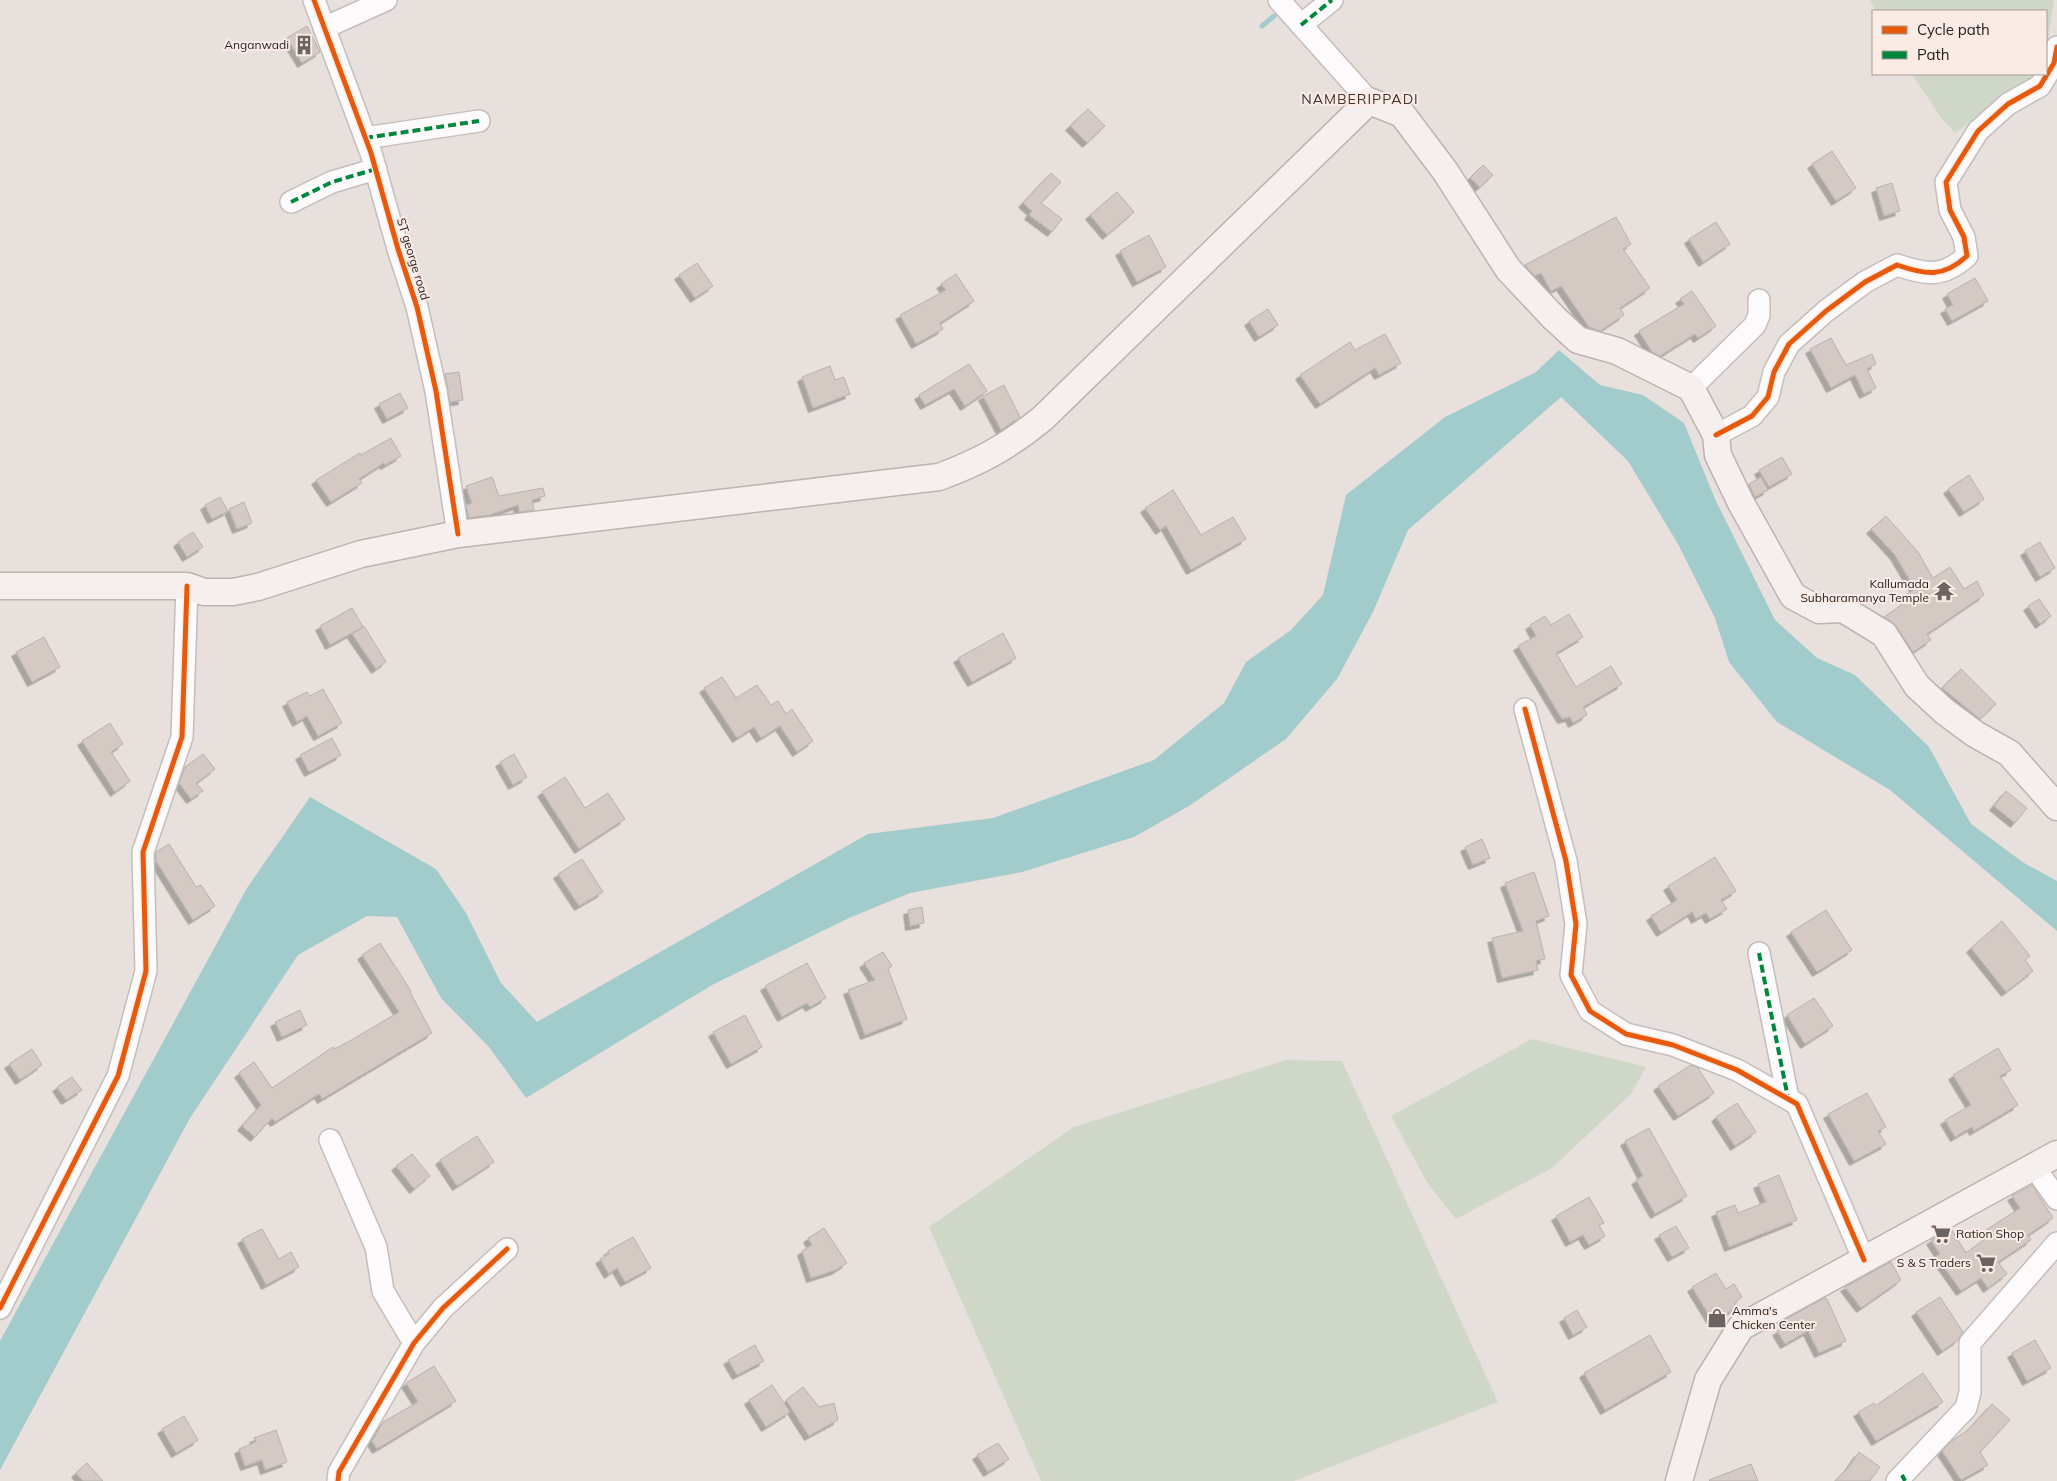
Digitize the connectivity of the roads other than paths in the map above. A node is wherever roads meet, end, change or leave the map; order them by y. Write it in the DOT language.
graph roads {
  1 [pos="314,0"];
  2 [pos="386,0"];
  3 [pos="1279,0"];
  4 [pos="1332,0"];
  5 [pos="1301,25"];
  6 [pos="324,28"];
  7 [pos="2057,46"];
  8 [pos="2047,74"];
  9 [pos="2047,75"];
  10 [pos="1369,101"];
  11 [pos="479,121"];
  12 [pos="366,138"];
  13 [pos="376,169"];
  14 [pos="291,202"];
  15 [pos="1758,300"];
  16 [pos="1691,388"];
  17 [pos="1716,435"];
  18 [pos="458,534"];
  19 [pos="0,586"];
  20 [pos="187,586"];
  21 [pos="1525,709"];
  22 [pos="2057,808"];
  23 [pos="1760,953"];
  24 [pos="1788,1098"];
  25 [pos="330,1140"];
  26 [pos="2057,1154"];
  27 [pos="2035,1168"];
  28 [pos="2057,1199"];
  29 [pos="2057,1243"];
  30 [pos="507,1249"];
  31 [pos="1864,1260"];
  32 [pos="0,1308"];
  33 [pos="414,1343"];
  34 [pos="1901,1479"];
  35 [pos="338,1481"];
  36 [pos="1679,1481"];
  1 -- 6 [label="street, ST george road"];
  2 -- 6 [label="street"];
  3 -- 5 [label="street"];
  4 -- 5 [label="street"];
  5 -- 10 [label="street"];
  6 -- 12 [label="street, ST george road"];
  7 -- 8 [label="street"];
  9 -- 17 [label="street"];
  10 -- 16 [label="main road"];
  10 -- 18 [label="main road"];
  11 -- 12 [label="street"];
  12 -- 13 [label="street, ST george road"];
  13 -- 14 [label="street"];
  13 -- 18 [label="street, ST george road"];
  15 -- 16 [label="street"];
  16 -- 17 [label="main road"];
  17 -- 22 [label="main road"];
  18 -- 20 [label="main road"];
  19 -- 20 [label="main road"];
  20 -- 32 [label="street"];
  21 -- 24 [label="street"];
  23 -- 24 [label="street"];
  24 -- 31 [label="street"];
  25 -- 33 [label="street"];
  26 -- 27 [label="main road"];
  27 -- 28 [label="street"];
  27 -- 31 [label="main road"];
  29 -- 34 [label="street"];
  30 -- 33 [label="street"];
  31 -- 36 [label="main road"];
  33 -- 35 [label="street"];
}
